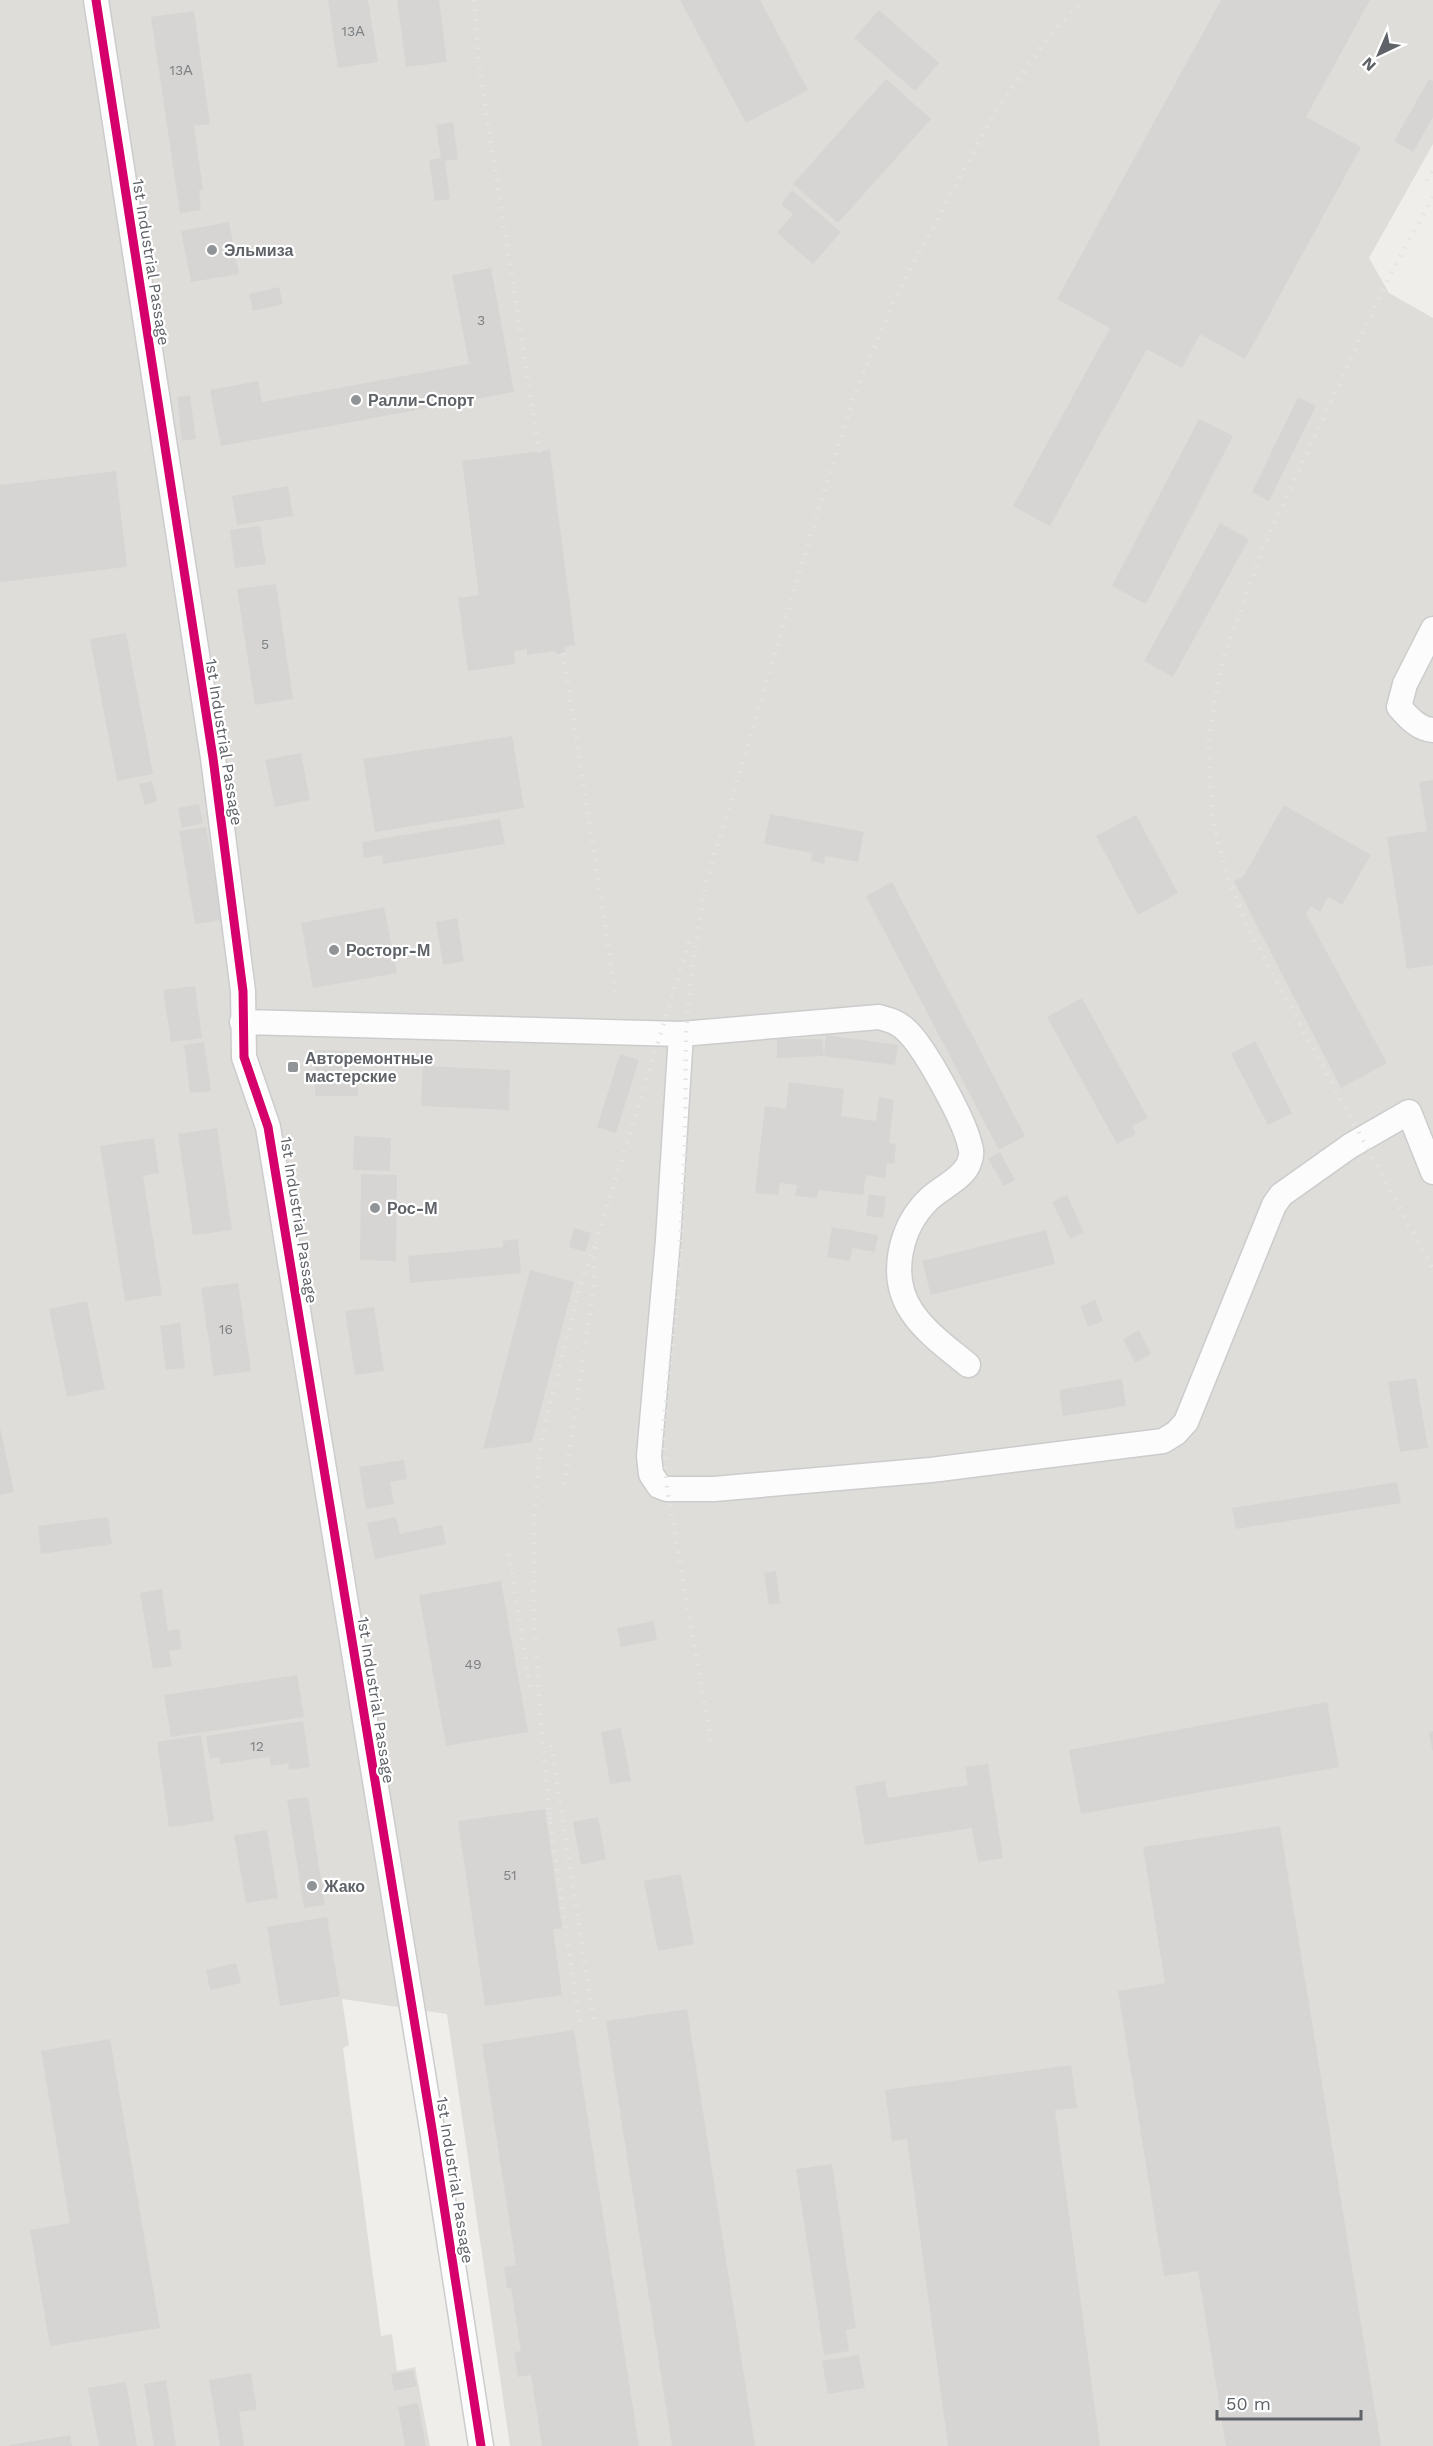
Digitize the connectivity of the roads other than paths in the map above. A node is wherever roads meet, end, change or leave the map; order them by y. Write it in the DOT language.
graph roads {
  1 [pos="96,0"];
  2 [pos="1433,629"];
  3 [pos="1433,730"];
  4 [pos="242,1022"];
  5 [pos="681,1034"];
  6 [pos="1433,1172"];
  7 [pos="968,1365"];
  8 [pos="481,2446"];
  1 -- 4 [label="street, 1st Industrial Passage"];
  2 -- 3 [label="street"];
  4 -- 5 [label="street"];
  4 -- 8 [label="street, 1st Industrial Passage"];
  5 -- 6 [label="street"];
  5 -- 7 [label="street"];
}
